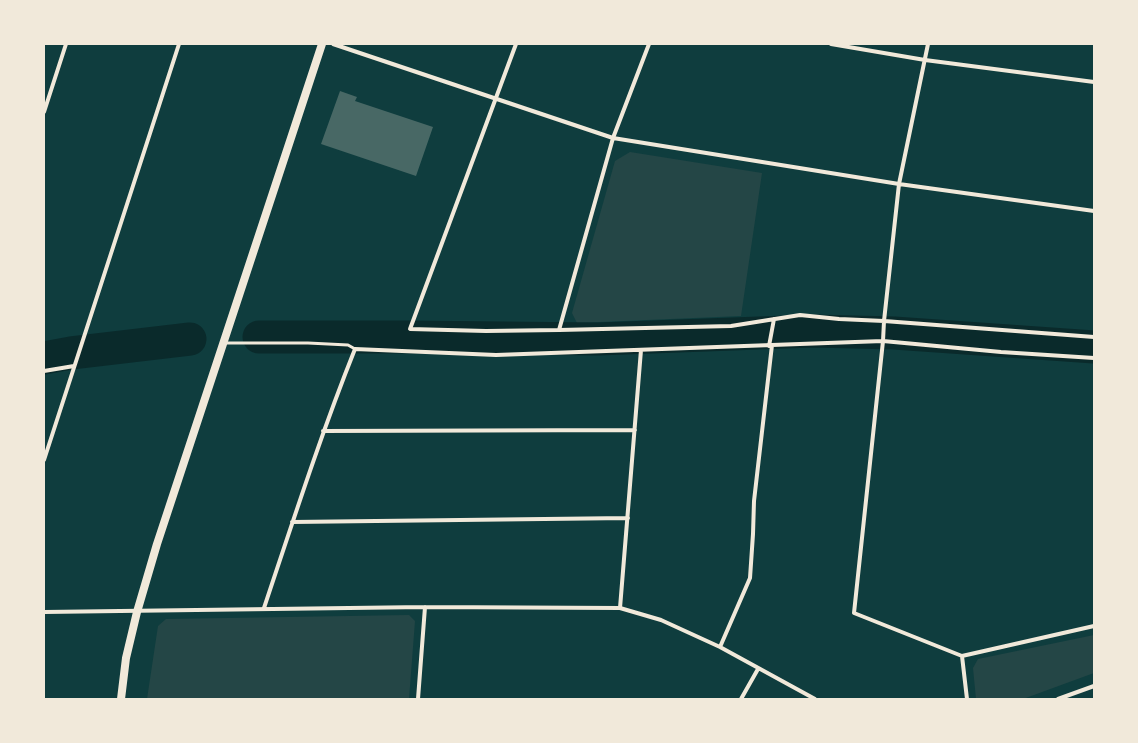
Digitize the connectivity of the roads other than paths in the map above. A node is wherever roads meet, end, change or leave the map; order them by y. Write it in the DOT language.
graph roads {
  1 [pos="66,44"];
  2 [pos="179,44"];
  3 [pos="322,44"];
  4 [pos="333,44"];
  5 [pos="516,44"];
  6 [pos="649,44"];
  7 [pos="831,44"];
  8 [pos="928,44"];
  9 [pos="925,60"];
  10 [pos="1094,82"];
  11 [pos="495,98"];
  12 [pos="44,112"];
  13 [pos="613,138"];
  14 [pos="899,184"];
  15 [pos="1094,210"];
  16 [pos="774,319"];
  17 [pos="884,323"];
  18 [pos="559,330"];
  19 [pos="1094,337"];
  20 [pos="883,340"];
  21 [pos="224,343"];
  22 [pos="770,344"];
  23 [pos="355,349"];
  24 [pos="641,350"];
  25 [pos="1094,358"];
  26 [pos="74,366"];
  27 [pos="44,371"];
  28 [pos="635,430"];
  29 [pos="323,431"];
  30 [pos="44,460"];
  31 [pos="628,518"];
  32 [pos="292,522"];
  33 [pos="425,607"];
  34 [pos="264,608"];
  35 [pos="620,608"];
  36 [pos="44,612"];
  37 [pos="136,612"];
  38 [pos="1094,626"];
  39 [pos="720,647"];
  40 [pos="962,656"];
  41 [pos="758,669"];
  42 [pos="1094,686"];
  43 [pos="121,699"];
  44 [pos="418,699"];
  45 [pos="741,699"];
  46 [pos="815,699"];
  47 [pos="967,699"];
  48 [pos="1058,699"];
  1 -- 12 [label="street"];
  2 -- 26 [label="street"];
  3 -- 21 [label="main road"];
  4 -- 11 [label="street"];
  5 -- 11 [label="street"];
  6 -- 13 [label="street"];
  7 -- 9 [label="street"];
  8 -- 9 [label="street"];
  9 -- 10 [label="street"];
  9 -- 14 [label="street"];
  11 -- 13 [label="street"];
  11 -- 18 [label="street"];
  13 -- 14 [label="street"];
  13 -- 18 [label="street"];
  14 -- 15 [label="street"];
  14 -- 17 [label="street"];
  16 -- 17 [label="street"];
  16 -- 18 [label="street"];
  16 -- 22 [label="street"];
  17 -- 19 [label="street"];
  17 -- 20 [label="street"];
  20 -- 22 [label="street"];
  20 -- 25 [label="street"];
  20 -- 40 [label="street"];
  21 -- 23 [label="lane"];
  21 -- 37 [label="main road"];
  22 -- 24 [label="street"];
  22 -- 39 [label="street"];
  23 -- 24 [label="street"];
  23 -- 29 [label="street"];
  24 -- 28 [label="street"];
  26 -- 27 [label="street"];
  26 -- 30 [label="street"];
  28 -- 29 [label="street"];
  28 -- 31 [label="street"];
  29 -- 32 [label="street"];
  31 -- 32 [label="street"];
  31 -- 35 [label="street"];
  32 -- 34 [label="street"];
  33 -- 34 [label="street"];
  33 -- 35 [label="street"];
  33 -- 44 [label="street"];
  34 -- 37 [label="street"];
  35 -- 39 [label="street"];
  36 -- 37 [label="street"];
  37 -- 43 [label="main road"];
  38 -- 40 [label="street"];
  39 -- 41 [label="street"];
  40 -- 47 [label="street"];
  41 -- 45 [label="street"];
  41 -- 46 [label="street"];
  42 -- 48 [label="street"];
}
